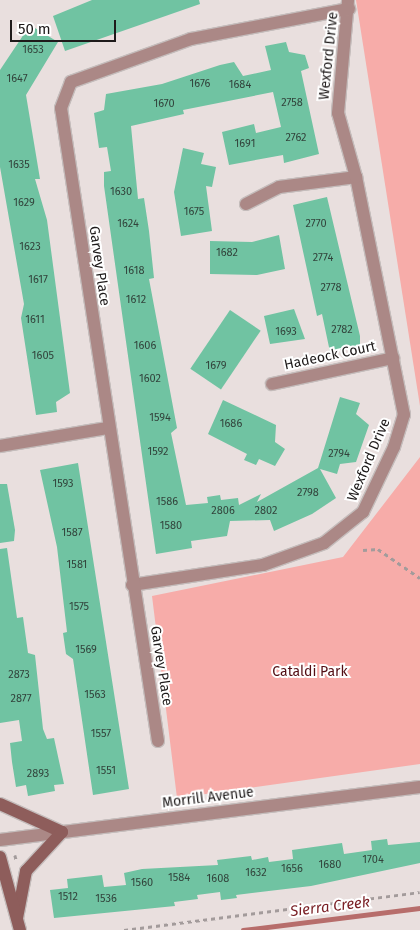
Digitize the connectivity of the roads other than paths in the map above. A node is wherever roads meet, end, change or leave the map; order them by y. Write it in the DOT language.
graph roads {
  1 [pos="348,4"];
  2 [pos="356,177"];
  3 [pos="246,204"];
  4 [pos="393,358"];
  5 [pos="272,384"];
  6 [pos="108,428"];
  7 [pos="0,446"];
  8 [pos="132,585"];
  9 [pos="158,741"];
  10 [pos="420,786"];
  11 [pos="0,804"];
  12 [pos="62,832"];
  13 [pos="0,840"];
  14 [pos="0,857"];
  15 [pos="19,924"];
  1 -- 2 [label="street, Wexford Drive"];
  1 -- 6 [label="street, Garvey Place"];
  2 -- 3 [label="street"];
  2 -- 4 [label="street, Wexford Drive"];
  4 -- 5 [label="street, Hadeock Court"];
  4 -- 8 [label="street, Wexford Drive"];
  6 -- 7 [label="street"];
  6 -- 8 [label="street, Garvey Place"];
  8 -- 9 [label="street, Garvey Place"];
  10 -- 12 [label="street, Morrill Avenue"];
  11 -- 12 [label="main road"];
  12 -- 13 [label="street, Morrill Avenue"];
  12 -- 15 [label="main road"];
  14 -- 15 [label="main road"];
}
